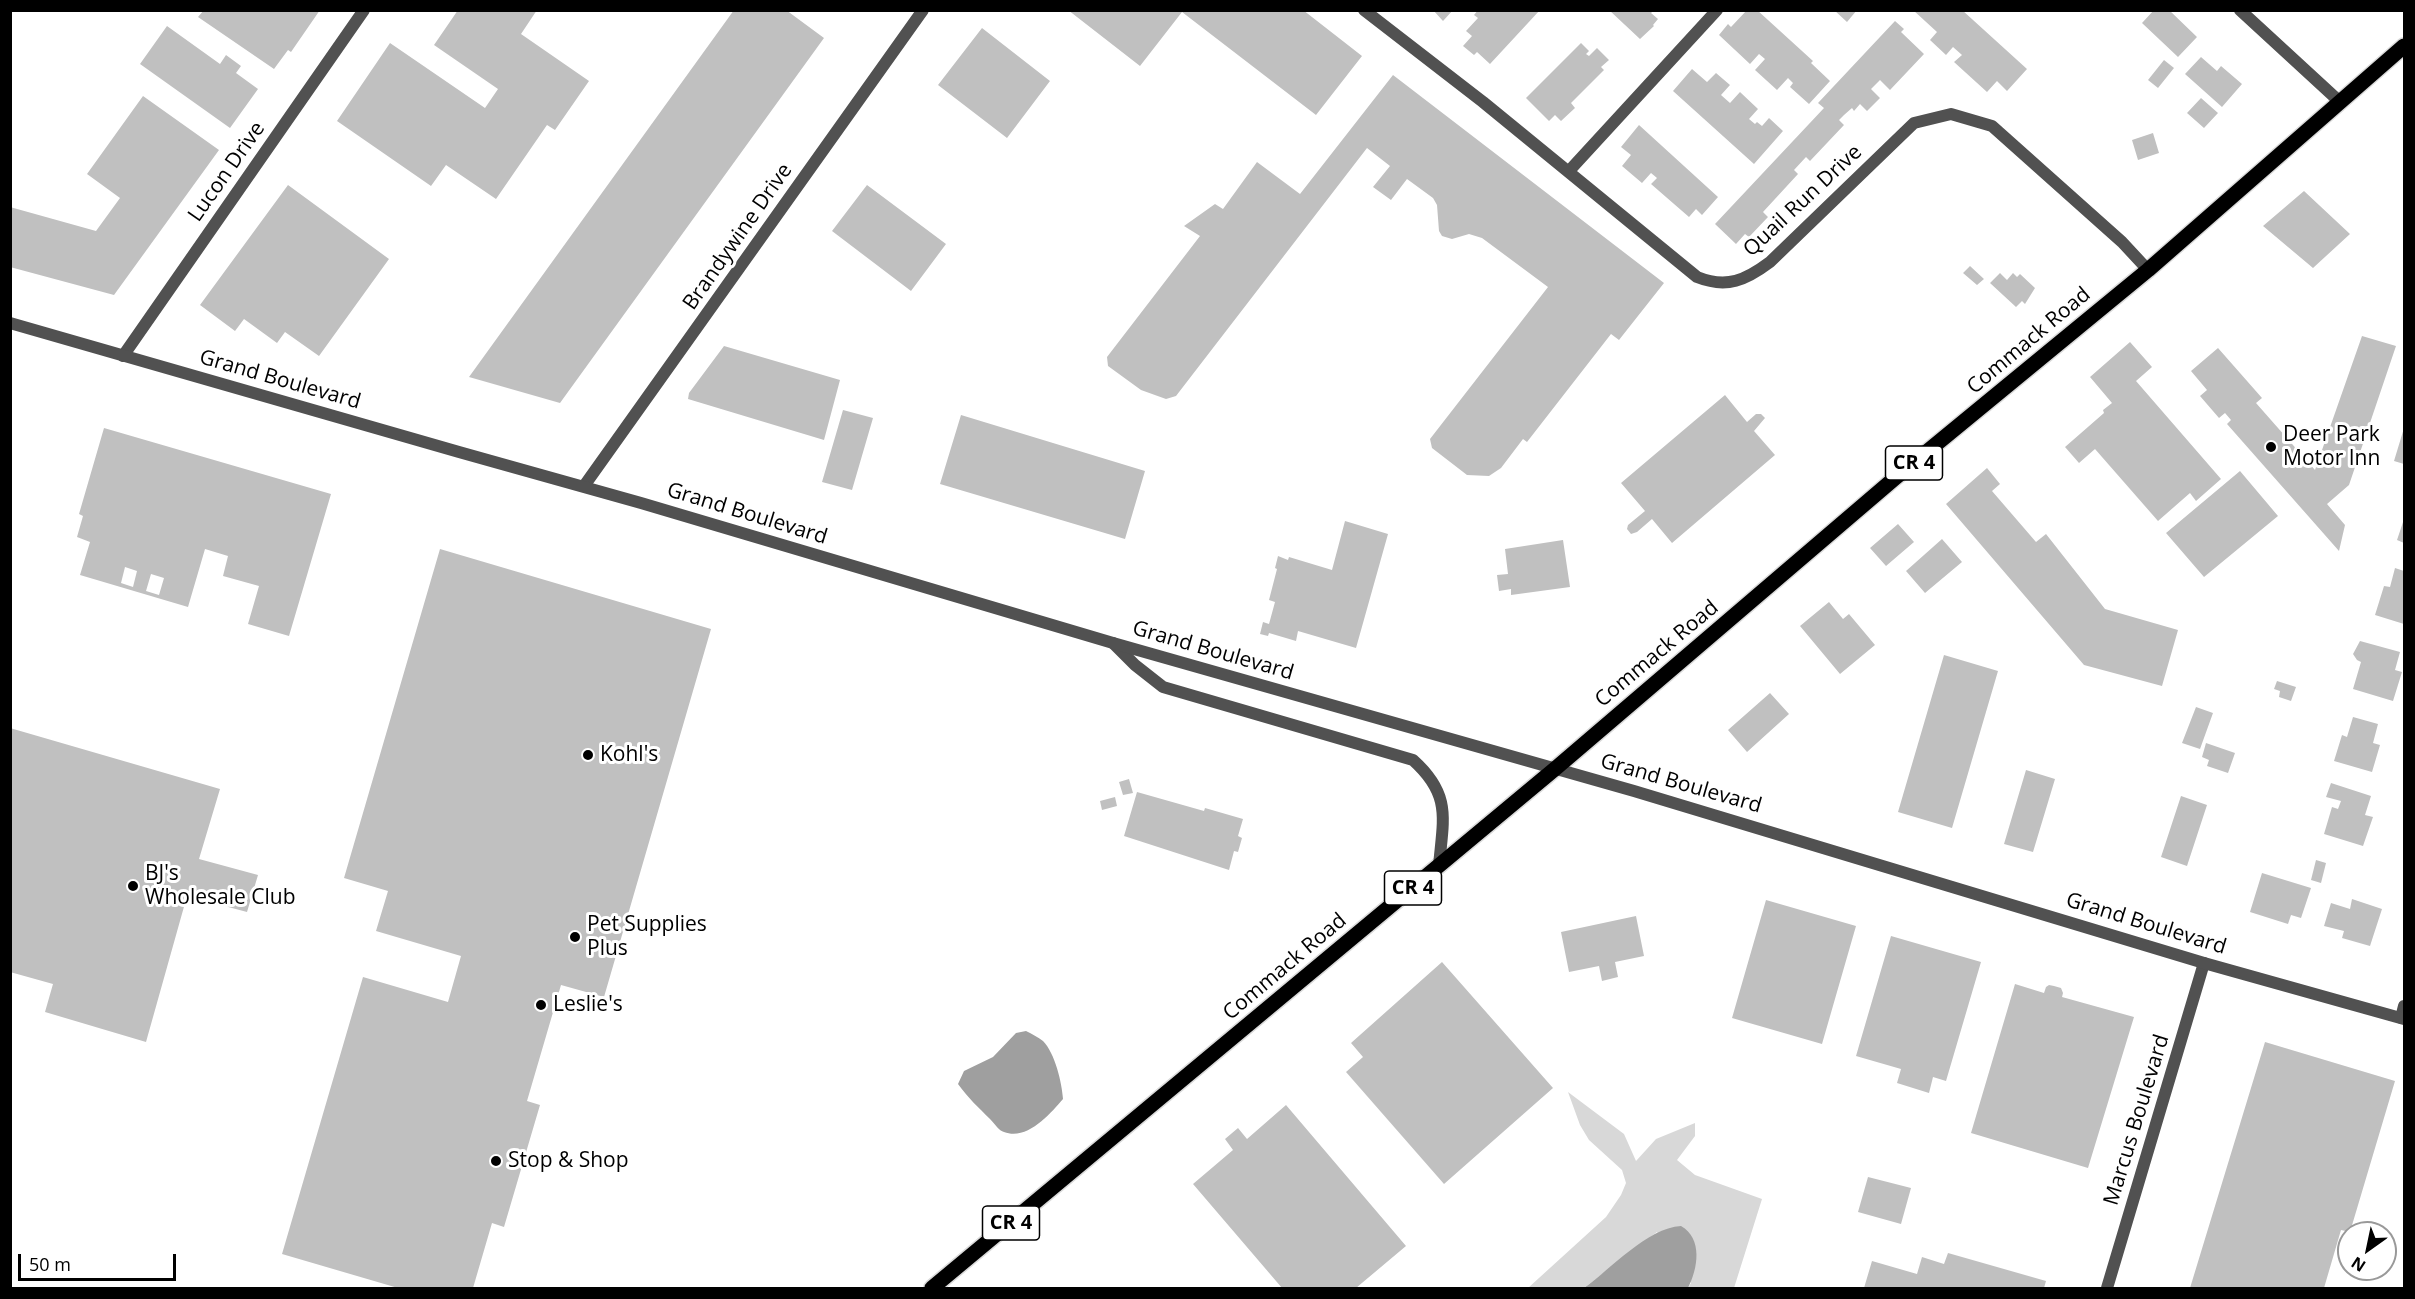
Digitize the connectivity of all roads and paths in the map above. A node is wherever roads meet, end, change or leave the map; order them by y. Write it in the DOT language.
graph roads {
  1 [pos="364,10"];
  2 [pos="923,10"];
  3 [pos="1364,10"];
  4 [pos="1717,10"];
  5 [pos="2240,10"];
  6 [pos="2404,46"];
  7 [pos="2340,102"];
  8 [pos="1569,171"];
  9 [pos="2148,270"];
  10 [pos="10,323"];
  11 [pos="123,356"];
  12 [pos="584,486"];
  13 [pos="1113,643"];
  14 [pos="1556,768"];
  15 [pos="1439,866"];
  16 [pos="2204,963"];
  17 [pos="2403,1014"];
  18 [pos="932,1288"];
  19 [pos="2107,1288"];
  1 -- 11 [label="street, Lucon Drive"];
  2 -- 12 [label="street, Brandywine Drive"];
  3 -- 8 [label="street, Quail Run Drive"];
  4 -- 8 [label="street"];
  5 -- 7 [label="street"];
  6 -- 7 [label="main road, Commack Road / CR 4"];
  7 -- 9 [label="main road, Commack Road / CR 4"];
  8 -- 9 [label="street, Quail Run Drive"];
  9 -- 14 [label="main road, Commack Road / CR 4"];
  10 -- 11 [label="street, Grand Boulevard"];
  11 -- 12 [label="street, Grand Boulevard"];
  12 -- 13 [label="street, Grand Boulevard"];
  13 -- 14 [label="street, Grand Boulevard"];
  13 -- 15 [label="street"];
  14 -- 15 [label="main road, Commack Road / CR 4"];
  14 -- 16 [label="street, Grand Boulevard"];
  15 -- 18 [label="main road, Commack Road / CR 4"];
  16 -- 17 [label="street, Grand Boulevard"];
  16 -- 19 [label="street, Marcus Boulevard"];
}
